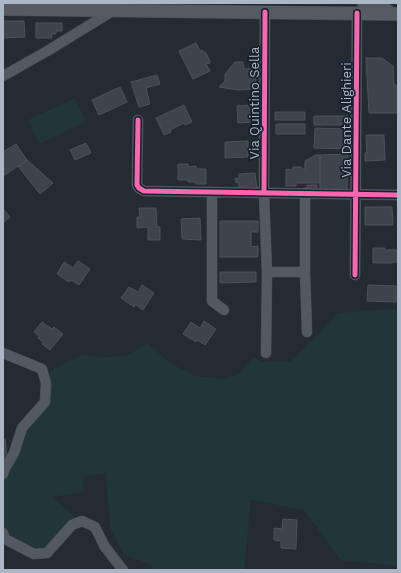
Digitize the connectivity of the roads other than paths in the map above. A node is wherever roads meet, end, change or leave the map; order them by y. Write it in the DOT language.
graph roads {
  1 [pos="79,6"];
  2 [pos="359,8"];
  3 [pos="3,9"];
  4 [pos="114,10"];
  5 [pos="265,12"];
  6 [pos="397,14"];
  7 [pos="3,76"];
  8 [pos="138,120"];
  9 [pos="212,192"];
  10 [pos="264,193"];
  11 [pos="305,193"];
  12 [pos="357,194"];
  13 [pos="398,195"];
  14 [pos="266,272"];
  15 [pos="305,272"];
  16 [pos="355,275"];
  17 [pos="224,310"];
  18 [pos="307,332"];
  19 [pos="3,353"];
  20 [pos="266,353"];
  21 [pos="3,474"];
  22 [pos="3,533"];
  23 [pos="123,570"];
  1 -- 3 [label="main road"];
  1 -- 4 [label="main road"];
  2 -- 5 [label="main road"];
  2 -- 6 [label="main road"];
  2 -- 12 [label="street, Via Dante Alighieri"];
  4 -- 5 [label="main road"];
  4 -- 7 [label="street"];
  5 -- 10 [label="street, Via Quintino Sella"];
  8 -- 9 [label="street"];
  9 -- 10 [label="street"];
  9 -- 17 [label="street"];
  10 -- 11 [label="street"];
  10 -- 14 [label="street, Via Quintino Sella"];
  11 -- 12 [label="street"];
  11 -- 15 [label="street"];
  12 -- 13 [label="street"];
  12 -- 16 [label="street, Via Dante Alighieri"];
  14 -- 15 [label="street"];
  14 -- 20 [label="street, Via Quintino Sella"];
  15 -- 18 [label="street"];
  19 -- 21 [label="street"];
  22 -- 23 [label="street"];
}
